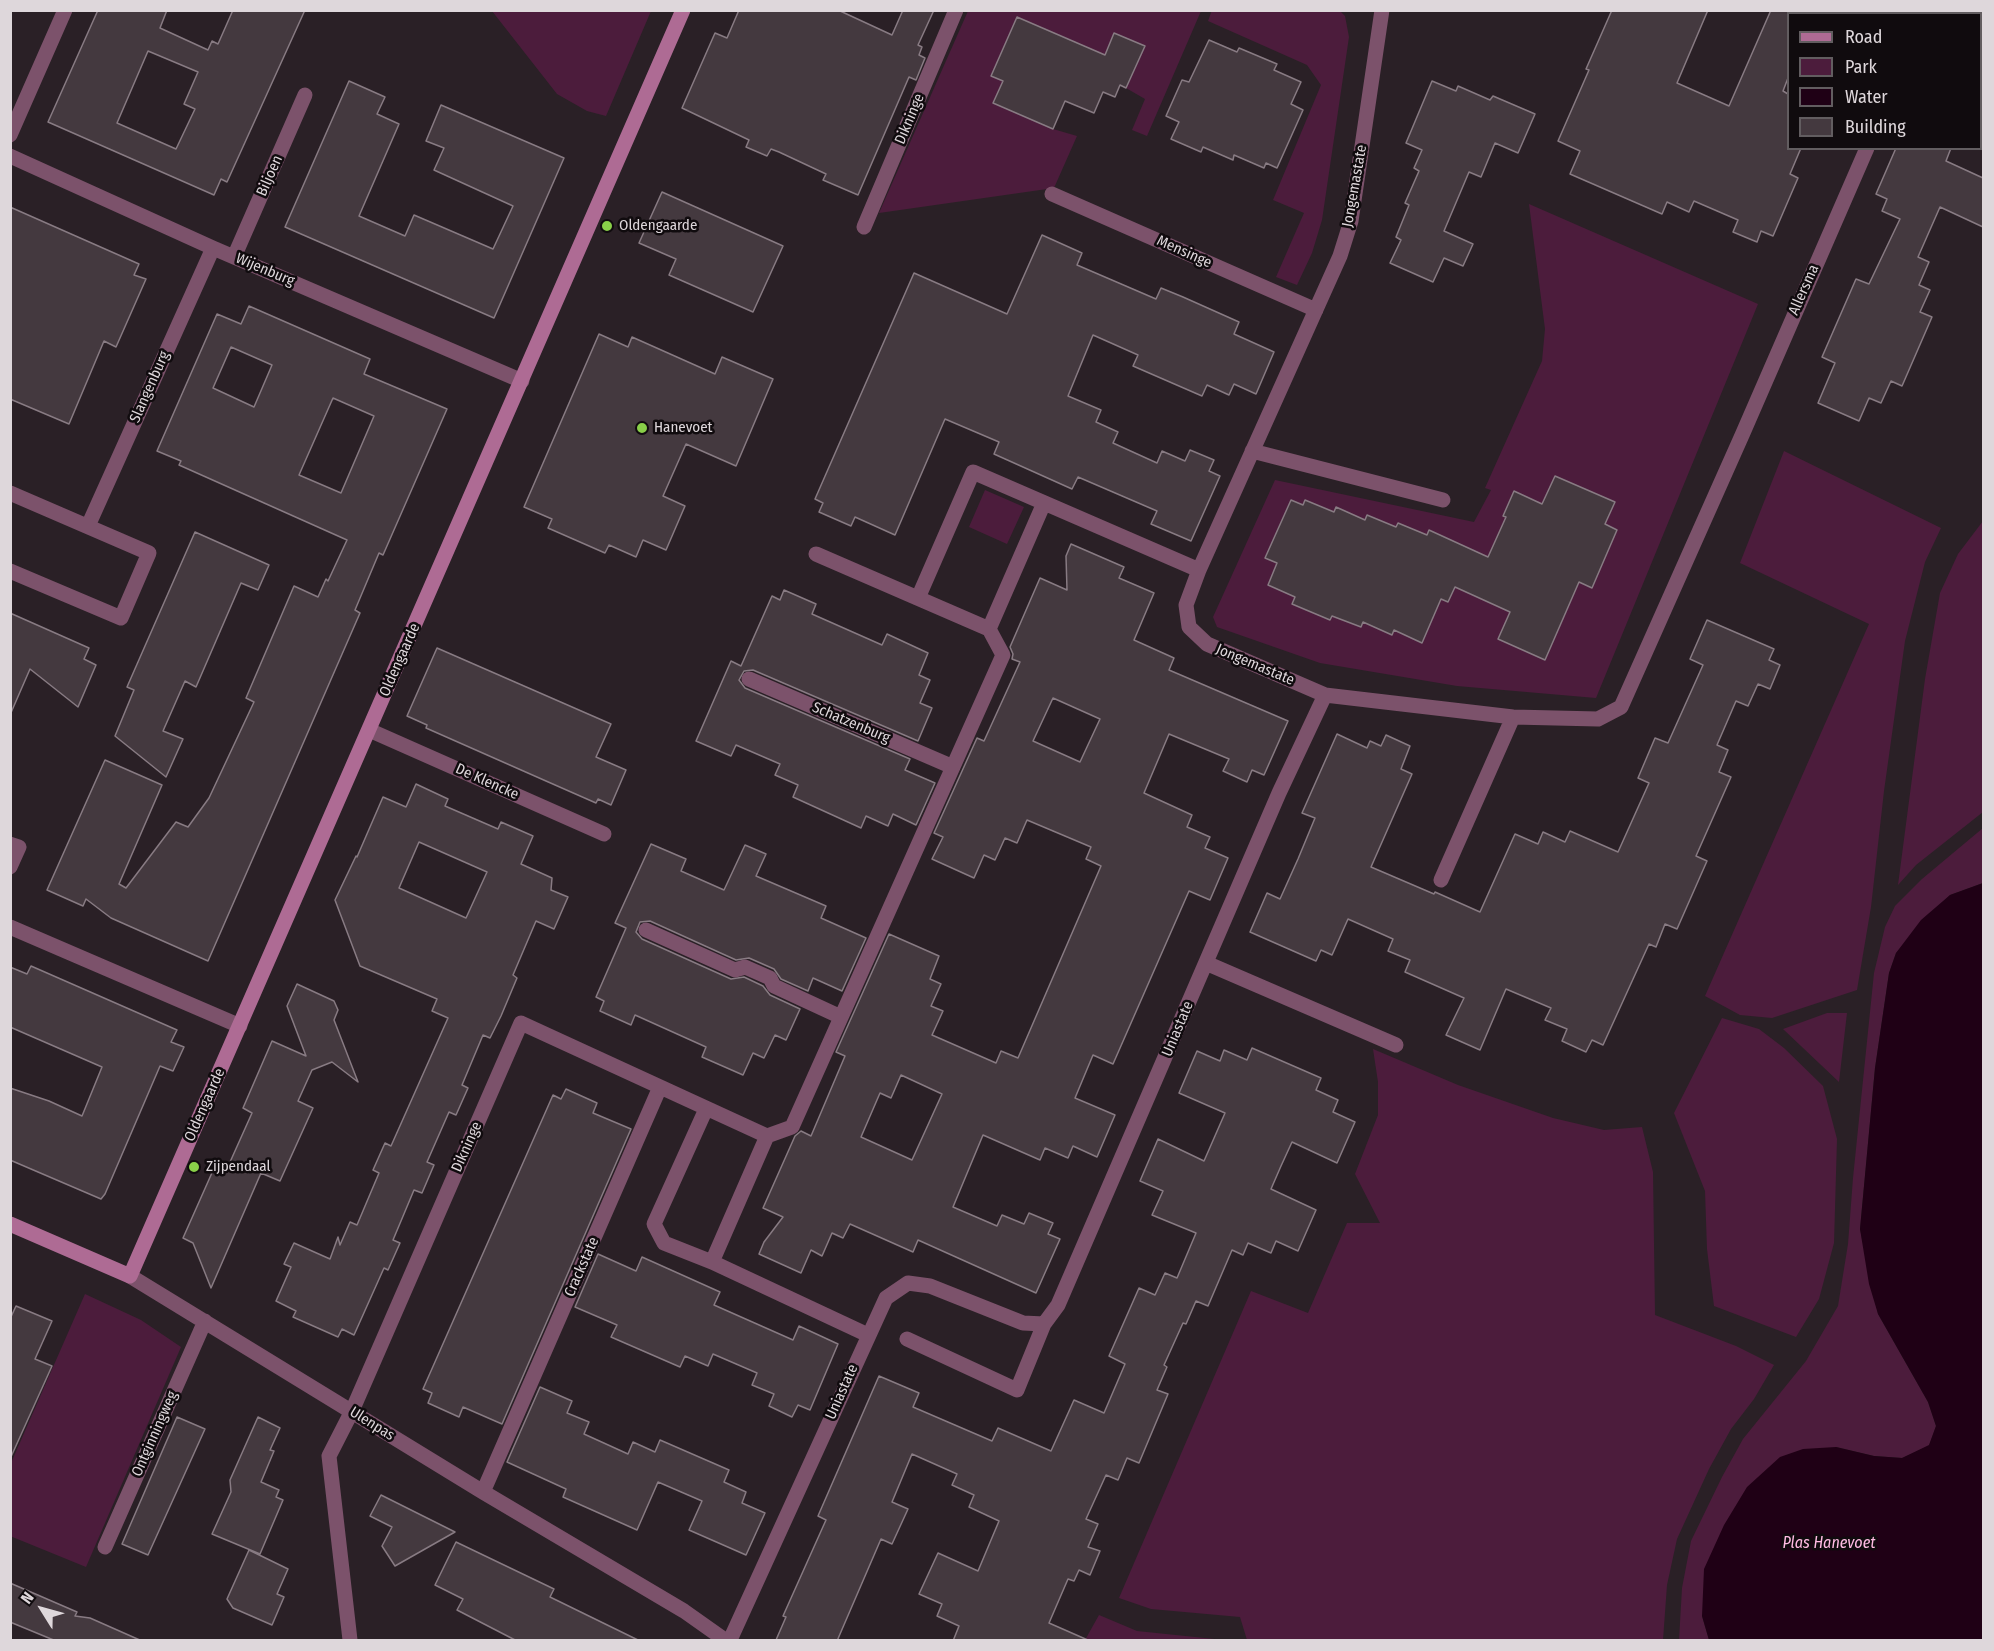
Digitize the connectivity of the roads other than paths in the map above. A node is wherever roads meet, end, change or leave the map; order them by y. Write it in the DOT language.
graph roads {
  1 [pos="65,10"];
  2 [pos="683,10"];
  3 [pos="956,10"];
  4 [pos="1382,10"];
  5 [pos="305,95"];
  6 [pos="10,135"];
  7 [pos="1866,150"];
  8 [pos="10,156"];
  9 [pos="1052,194"];
  10 [pos="864,227"];
  11 [pos="213,248"];
  12 [pos="234,257"];
  13 [pos="1316,310"];
  14 [pos="522,381"];
  15 [pos="1743,433"];
  16 [pos="1252,451"];
  17 [pos="10,494"];
  18 [pos="1443,500"];
  19 [pos="1044,503"];
  20 [pos="88,526"];
  21 [pos="816,554"];
  22 [pos="1199,570"];
  23 [pos="10,571"];
  24 [pos="918,598"];
  25 [pos="989,629"];
  26 [pos="749,679"];
  27 [pos="1325,695"];
  28 [pos="1513,717"];
  29 [pos="369,730"];
  30 [pos="953,767"];
  31 [pos="604,834"];
  32 [pos="10,843"];
  33 [pos="10,867"];
  34 [pos="1441,880"];
  35 [pos="10,927"];
  36 [pos="646,930"];
  37 [pos="1206,963"];
  38 [pos="841,1017"];
  39 [pos="240,1026"];
  40 [pos="1396,1045"];
  41 [pos="660,1087"];
  42 [pos="706,1109"];
  43 [pos="767,1136"];
  44 [pos="10,1224"];
  45 [pos="712,1262"];
  46 [pos="130,1276"];
  47 [pos="205,1321"];
  48 [pos="1044,1324"];
  49 [pos="868,1335"];
  50 [pos="908,1339"];
  51 [pos="352,1411"];
  52 [pos="483,1492"];
  53 [pos="105,1547"];
  54 [pos="351,1641"];
  55 [pos="725,1641"];
  56 [pos="730,1641"];
  1 -- 6 [label="street"];
  2 -- 14 [label="street, Oldengaarde"];
  3 -- 10 [label="street, Dikninge"];
  4 -- 13 [label="street, Jongemastate"];
  5 -- 12 [label="street, Biljoen"];
  7 -- 15 [label="street, Allersma"];
  8 -- 11 [label="street, Wijenburg"];
  9 -- 13 [label="street, Mensinge"];
  11 -- 12 [label="street, Wijenburg"];
  11 -- 20 [label="street, Slangenburg"];
  12 -- 14 [label="street, Wijenburg"];
  13 -- 16 [label="street, Jongemastate"];
  14 -- 29 [label="street, Oldengaarde"];
  15 -- 28 [label="street, Jongemastate"];
  16 -- 18 [label="street"];
  16 -- 22 [label="street, Jongemastate"];
  17 -- 20 [label="street"];
  19 -- 22 [label="street"];
  19 -- 24 [label="street"];
  19 -- 25 [label="street"];
  20 -- 23 [label="street"];
  21 -- 24 [label="street"];
  22 -- 27 [label="street, Jongemastate"];
  24 -- 25 [label="street"];
  25 -- 30 [label="street"];
  26 -- 30 [label="street, Schatzenburg"];
  27 -- 28 [label="street, Jongemastate"];
  27 -- 37 [label="street, Uniastate"];
  28 -- 34 [label="street"];
  29 -- 31 [label="street, De Klencke"];
  29 -- 39 [label="street, Oldengaarde"];
  30 -- 38 [label="street"];
  32 -- 33 [label="street"];
  35 -- 39 [label="street"];
  36 -- 38 [label="street"];
  37 -- 40 [label="street"];
  37 -- 48 [label="street, Uniastate"];
  38 -- 43 [label="street"];
  39 -- 46 [label="street, Oldengaarde"];
  41 -- 42 [label="street"];
  41 -- 51 [label="street, Dikninge"];
  41 -- 52 [label="street, Crackstate"];
  42 -- 43 [label="street"];
  42 -- 45 [label="street"];
  43 -- 45 [label="street"];
  44 -- 46 [label="street, Ulenpas"];
  45 -- 49 [label="street"];
  46 -- 47 [label="street, Ulenpas"];
  47 -- 51 [label="street, Ulenpas"];
  47 -- 53 [label="street, Ontginningweg"];
  48 -- 49 [label="street, Uniastate"];
  48 -- 50 [label="street, Uniastate"];
  49 -- 56 [label="street, Uniastate"];
  51 -- 52 [label="street, Ulenpas"];
  51 -- 54 [label="street"];
  52 -- 55 [label="street, Ulenpas"];
}
